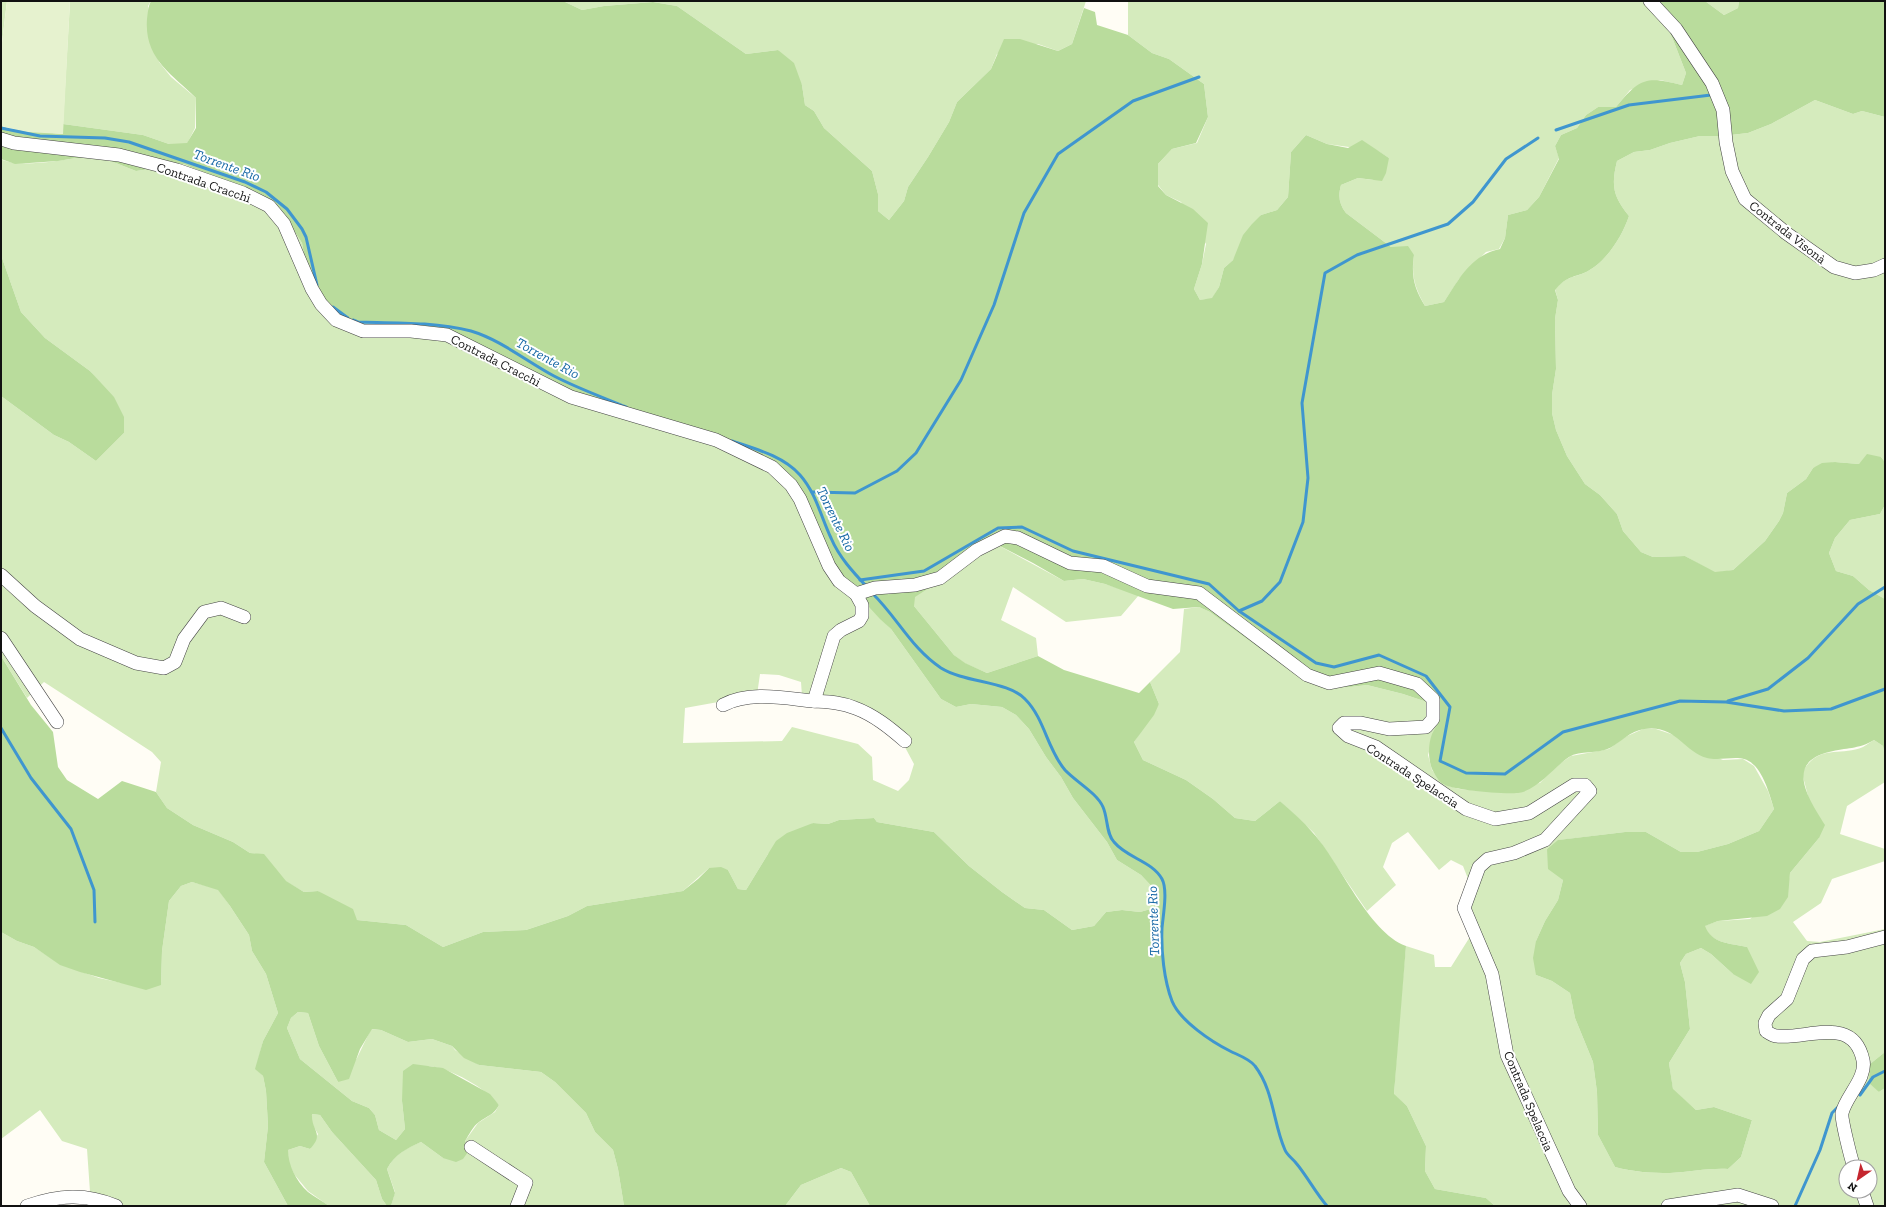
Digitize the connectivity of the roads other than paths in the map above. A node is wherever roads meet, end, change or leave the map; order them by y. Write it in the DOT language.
graph roads {
  1 [pos="1650,1"];
  2 [pos="1,140"];
  3 [pos="1885,265"];
  4 [pos="1,575"];
  5 [pos="865,591"];
  6 [pos="244,617"];
  7 [pos="1,638"];
  8 [pos="814,701"];
  9 [pos="723,706"];
  10 [pos="57,722"];
  11 [pos="905,741"];
  12 [pos="1885,937"];
  13 [pos="471,1147"];
  14 [pos="1852,1159"];
  15 [pos="27,1206"];
  16 [pos="116,1206"];
  17 [pos="517,1206"];
  18 [pos="1580,1206"];
  19 [pos="1668,1206"];
  20 [pos="1772,1206"];
  1 -- 3 [label="street, Contrada Visonà"];
  2 -- 5 [label="street, Contrada Cracchi"];
  4 -- 6 [label="street"];
  5 -- 8 [label="street"];
  5 -- 18 [label="street, Contrada Spelaccia"];
  7 -- 10 [label="street"];
  8 -- 9 [label="street"];
  8 -- 11 [label="street"];
  12 -- 14 [label="street"];
  13 -- 17 [label="street"];
  15 -- 16 [label="street"];
  19 -- 20 [label="street"];
}
